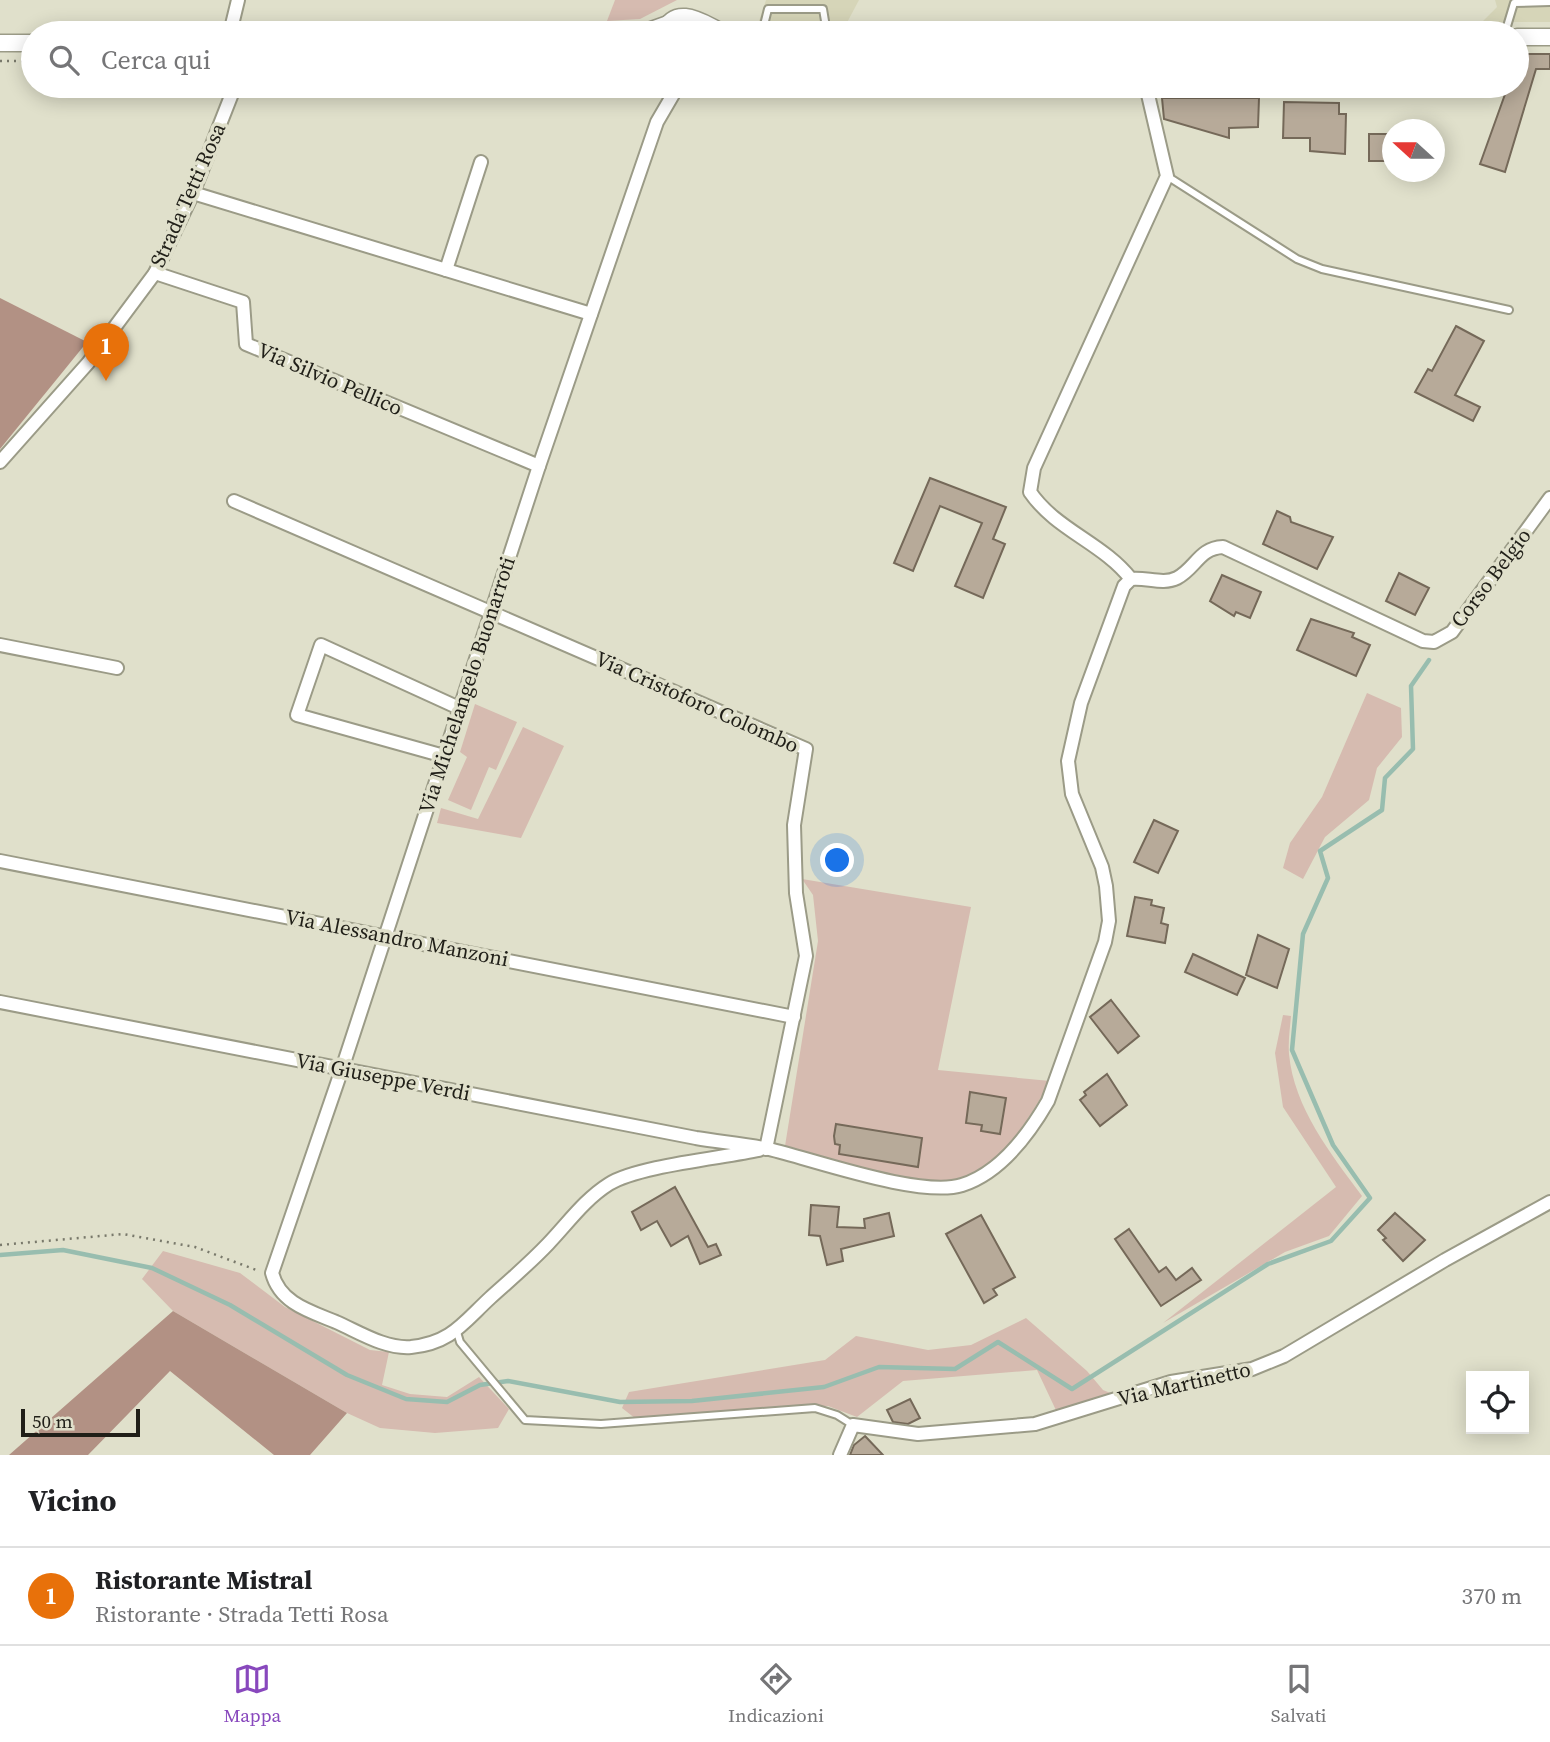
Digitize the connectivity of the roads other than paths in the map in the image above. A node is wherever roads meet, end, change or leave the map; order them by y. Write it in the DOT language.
graph roads {
  1 [pos="238,0"];
  2 [pos="1550,2"];
  3 [pos="233,21"];
  4 [pos="675,21"];
  5 [pos="696,21"];
  6 [pos="765,21"];
  7 [pos="825,21"];
  8 [pos="1509,21"];
  9 [pos="1529,37"];
  10 [pos="1550,37"];
  11 [pos="0,43"];
  12 [pos="21,43"];
  13 [pos="230,98"];
  14 [pos="1149,98"];
  15 [pos="668,100"];
  16 [pos="481,162"];
  17 [pos="1167,176"];
  18 [pos="193,193"];
  19 [pos="446,270"];
  20 [pos="155,273"];
  21 [pos="1509,310"];
  22 [pos="591,314"];
  23 [pos="0,462"];
  24 [pos="539,466"];
  25 [pos="1550,498"];
  26 [pos="234,500"];
  27 [pos="1131,579"];
  28 [pos="491,611"];
  29 [pos="0,645"];
  30 [pos="117,667"];
  31 [pos="459,708"];
  32 [pos="444,756"];
  33 [pos="0,861"];
  34 [pos="387,935"];
  35 [pos="0,1002"];
  36 [pos="794,1017"];
  37 [pos="342,1069"];
  38 [pos="766,1149"];
  39 [pos="1550,1202"];
  40 [pos="457,1332"];
  41 [pos="853,1425"];
  42 [pos="840,1455"];
  1 -- 3 [label="street"];
  2 -- 8 [label="lane"];
  4 -- 5 [label="street"];
  6 -- 7 [label="lane"];
  9 -- 10 [label="street"];
  11 -- 12 [label="street"];
  13 -- 18 [label="street, Strada Tetti Rosa"];
  14 -- 17 [label="street"];
  15 -- 22 [label="street, Via Michelangelo Buonarroti"];
  16 -- 19 [label="street"];
  17 -- 21 [label="lane"];
  17 -- 27 [label="street"];
  18 -- 19 [label="street"];
  18 -- 20 [label="street, Strada Tetti Rosa"];
  19 -- 22 [label="street"];
  20 -- 23 [label="street, Strada Tetti Rosa"];
  20 -- 24 [label="street, Via Silvio Pellico"];
  22 -- 24 [label="street, Via Michelangelo Buonarroti"];
  24 -- 28 [label="street, Via Michelangelo Buonarroti"];
  25 -- 27 [label="street, Corso Belgio"];
  26 -- 28 [label="street, Via Cristoforo Colombo"];
  27 -- 38 [label="street"];
  28 -- 31 [label="street, Via Michelangelo Buonarroti"];
  28 -- 36 [label="street, Via Cristoforo Colombo"];
  29 -- 30 [label="street"];
  31 -- 32 [label="street, Via Michelangelo Buonarroti"];
  31 -- 32 [label="street"];
  32 -- 34 [label="street, Via Michelangelo Buonarroti"];
  33 -- 34 [label="street, Via Alessandro Manzoni"];
  34 -- 36 [label="street, Via Alessandro Manzoni"];
  34 -- 37 [label="street, Via Michelangelo Buonarroti"];
  35 -- 37 [label="street, Via Giuseppe Verdi"];
  36 -- 38 [label="street, Via Cristoforo Colombo"];
  37 -- 38 [label="street, Via Giuseppe Verdi"];
  37 -- 40 [label="street, Via Michelangelo Buonarroti"];
  38 -- 40 [label="street"];
  39 -- 41 [label="street, Via Martinetto"];
  40 -- 41 [label="lane"];
  41 -- 42 [label="street"];
}
